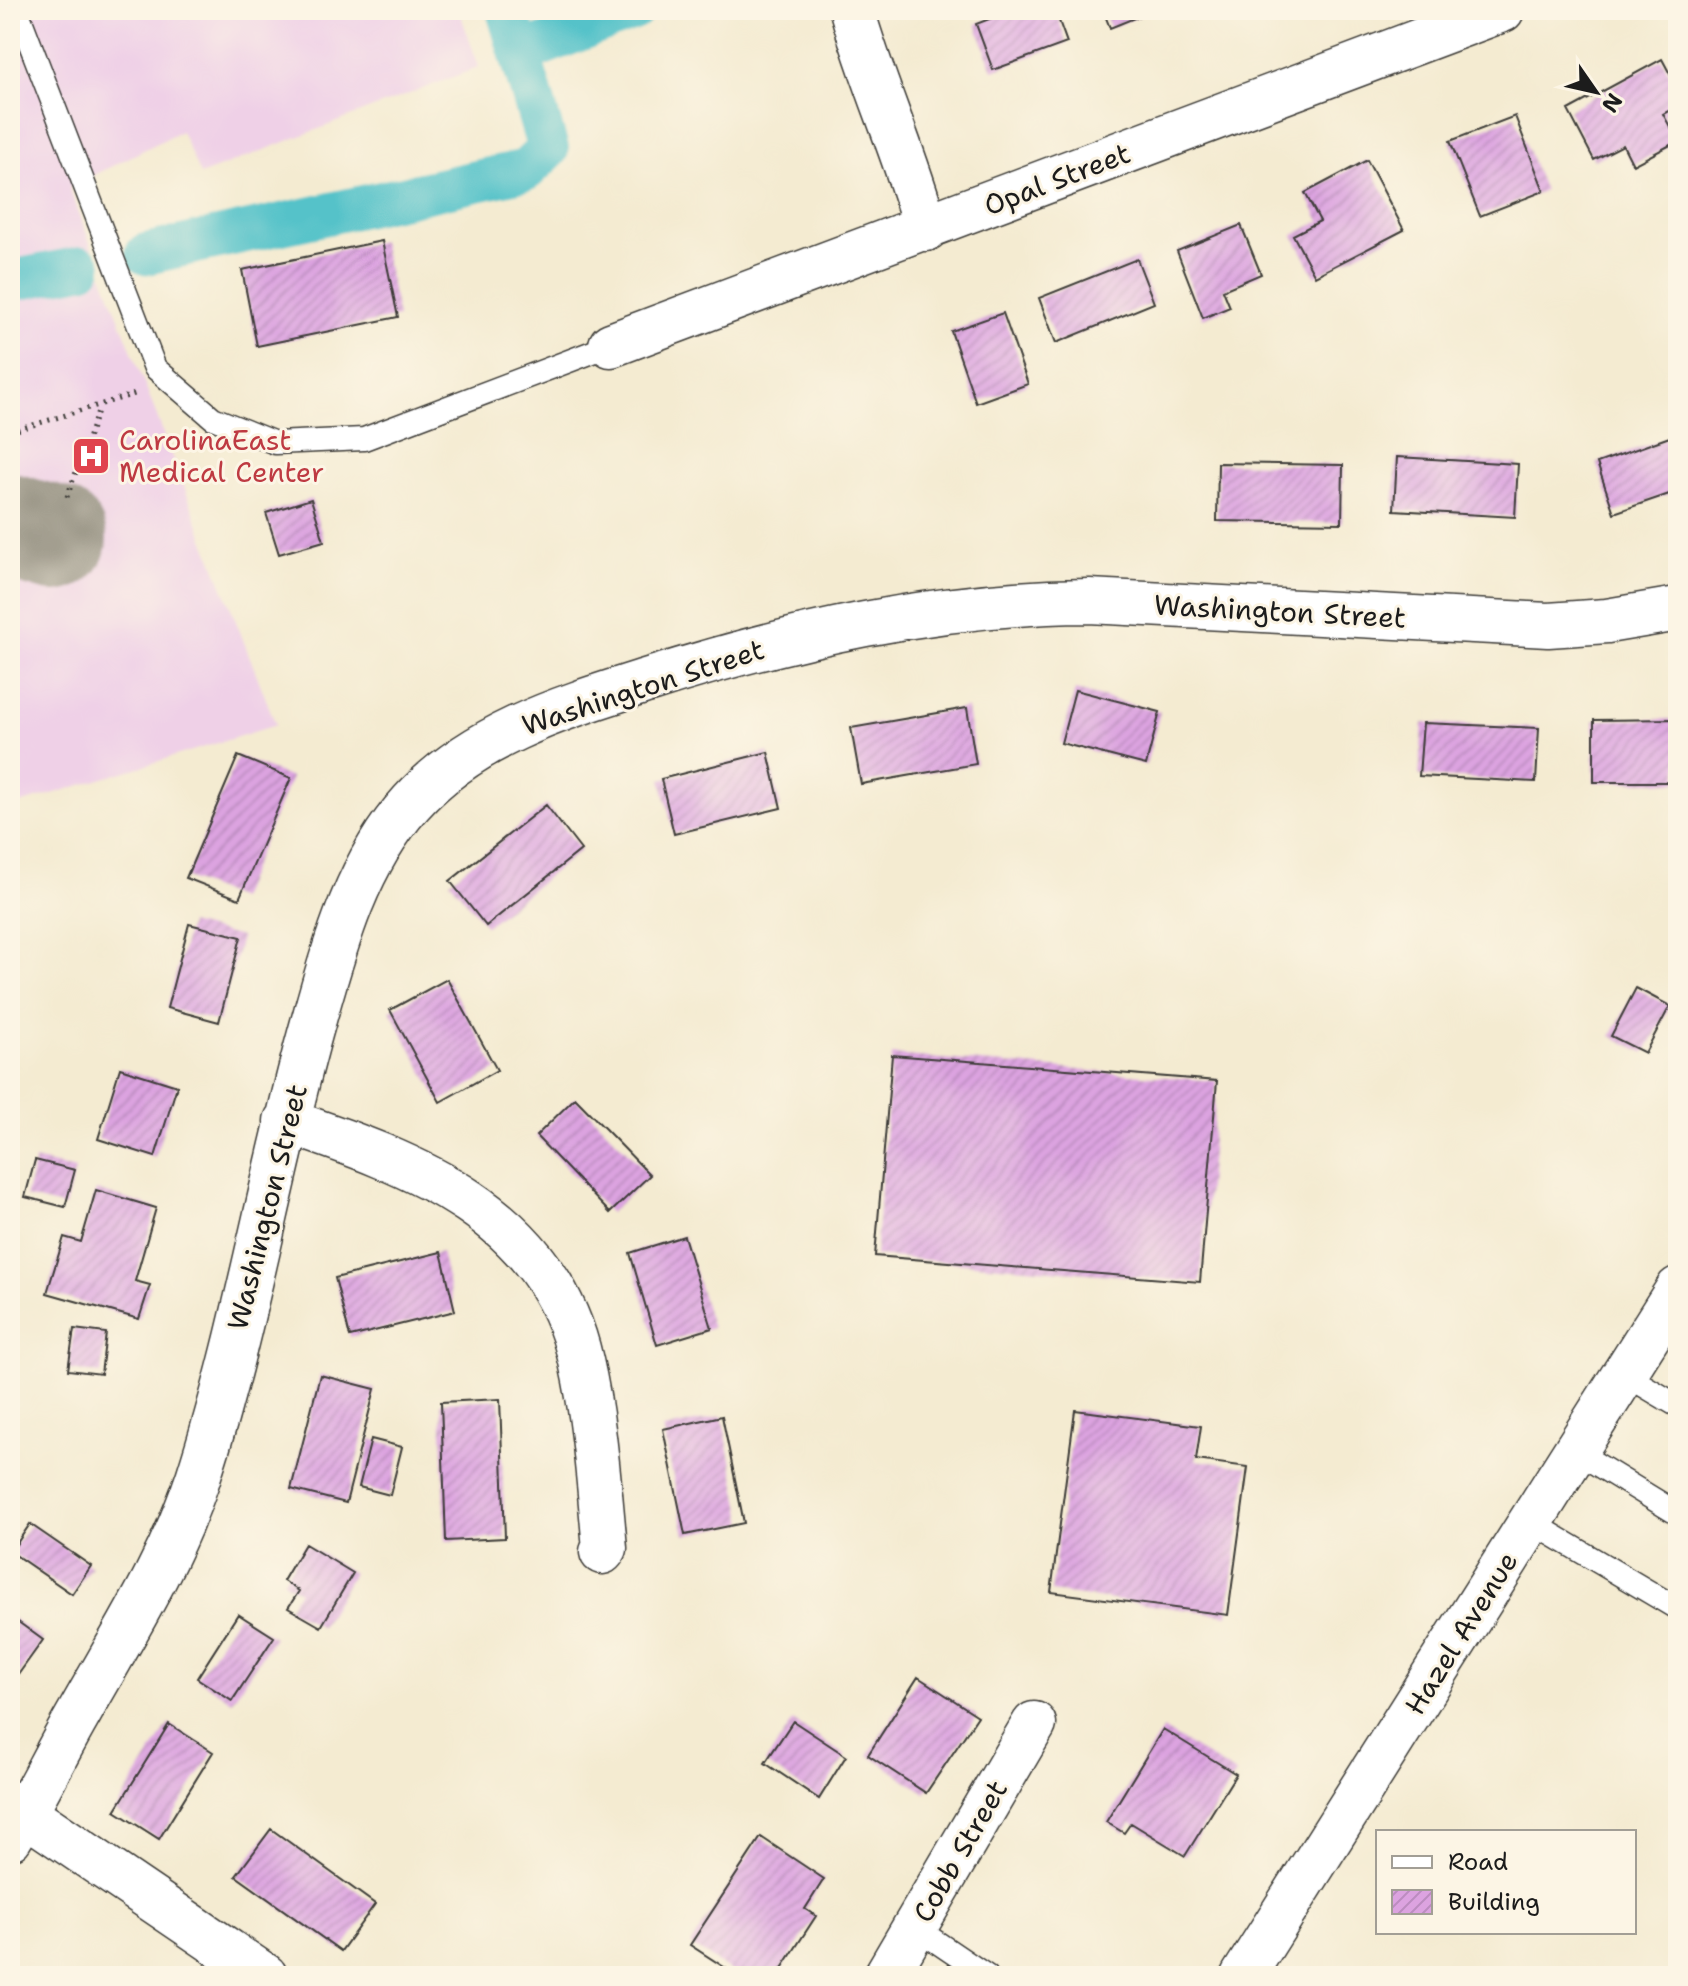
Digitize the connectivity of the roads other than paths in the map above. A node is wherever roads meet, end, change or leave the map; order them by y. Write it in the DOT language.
graph roads {
  1 [pos="17,10"];
  2 [pos="852,10"];
  3 [pos="1502,10"];
  4 [pos="926,229"];
  5 [pos="611,345"];
  6 [pos="1678,609"];
  7 [pos="286,1121"];
  8 [pos="1678,1289"];
  9 [pos="1624,1374"];
  10 [pos="1678,1406"];
  11 [pos="1575,1451"];
  12 [pos="1678,1514"];
  13 [pos="1531,1522"];
  14 [pos="602,1552"];
  15 [pos="1678,1609"];
  16 [pos="1034,1724"];
  17 [pos="15,1818"];
  18 [pos="916,1928"];
  19 [pos="265,1976"];
  20 [pos="886,1976"];
  21 [pos="987,1976"];
  22 [pos="1243,1976"];
  1 -- 5 [label="lane"];
  2 -- 4 [label="street"];
  3 -- 4 [label="street, Opal Street"];
  4 -- 5 [label="street, Opal Street"];
  6 -- 7 [label="street, Washington Street"];
  7 -- 14 [label="street"];
  7 -- 17 [label="street, Washington Street"];
  8 -- 9 [label="street, Hazel Avenue"];
  9 -- 10 [label="lane"];
  9 -- 11 [label="street, Hazel Avenue"];
  11 -- 12 [label="lane"];
  11 -- 13 [label="street, Hazel Avenue"];
  13 -- 15 [label="lane"];
  13 -- 22 [label="street, Hazel Avenue"];
  16 -- 18 [label="street, Cobb Street"];
  17 -- 19 [label="street"];
  18 -- 20 [label="street, Cobb Street"];
  18 -- 21 [label="lane"];
}
